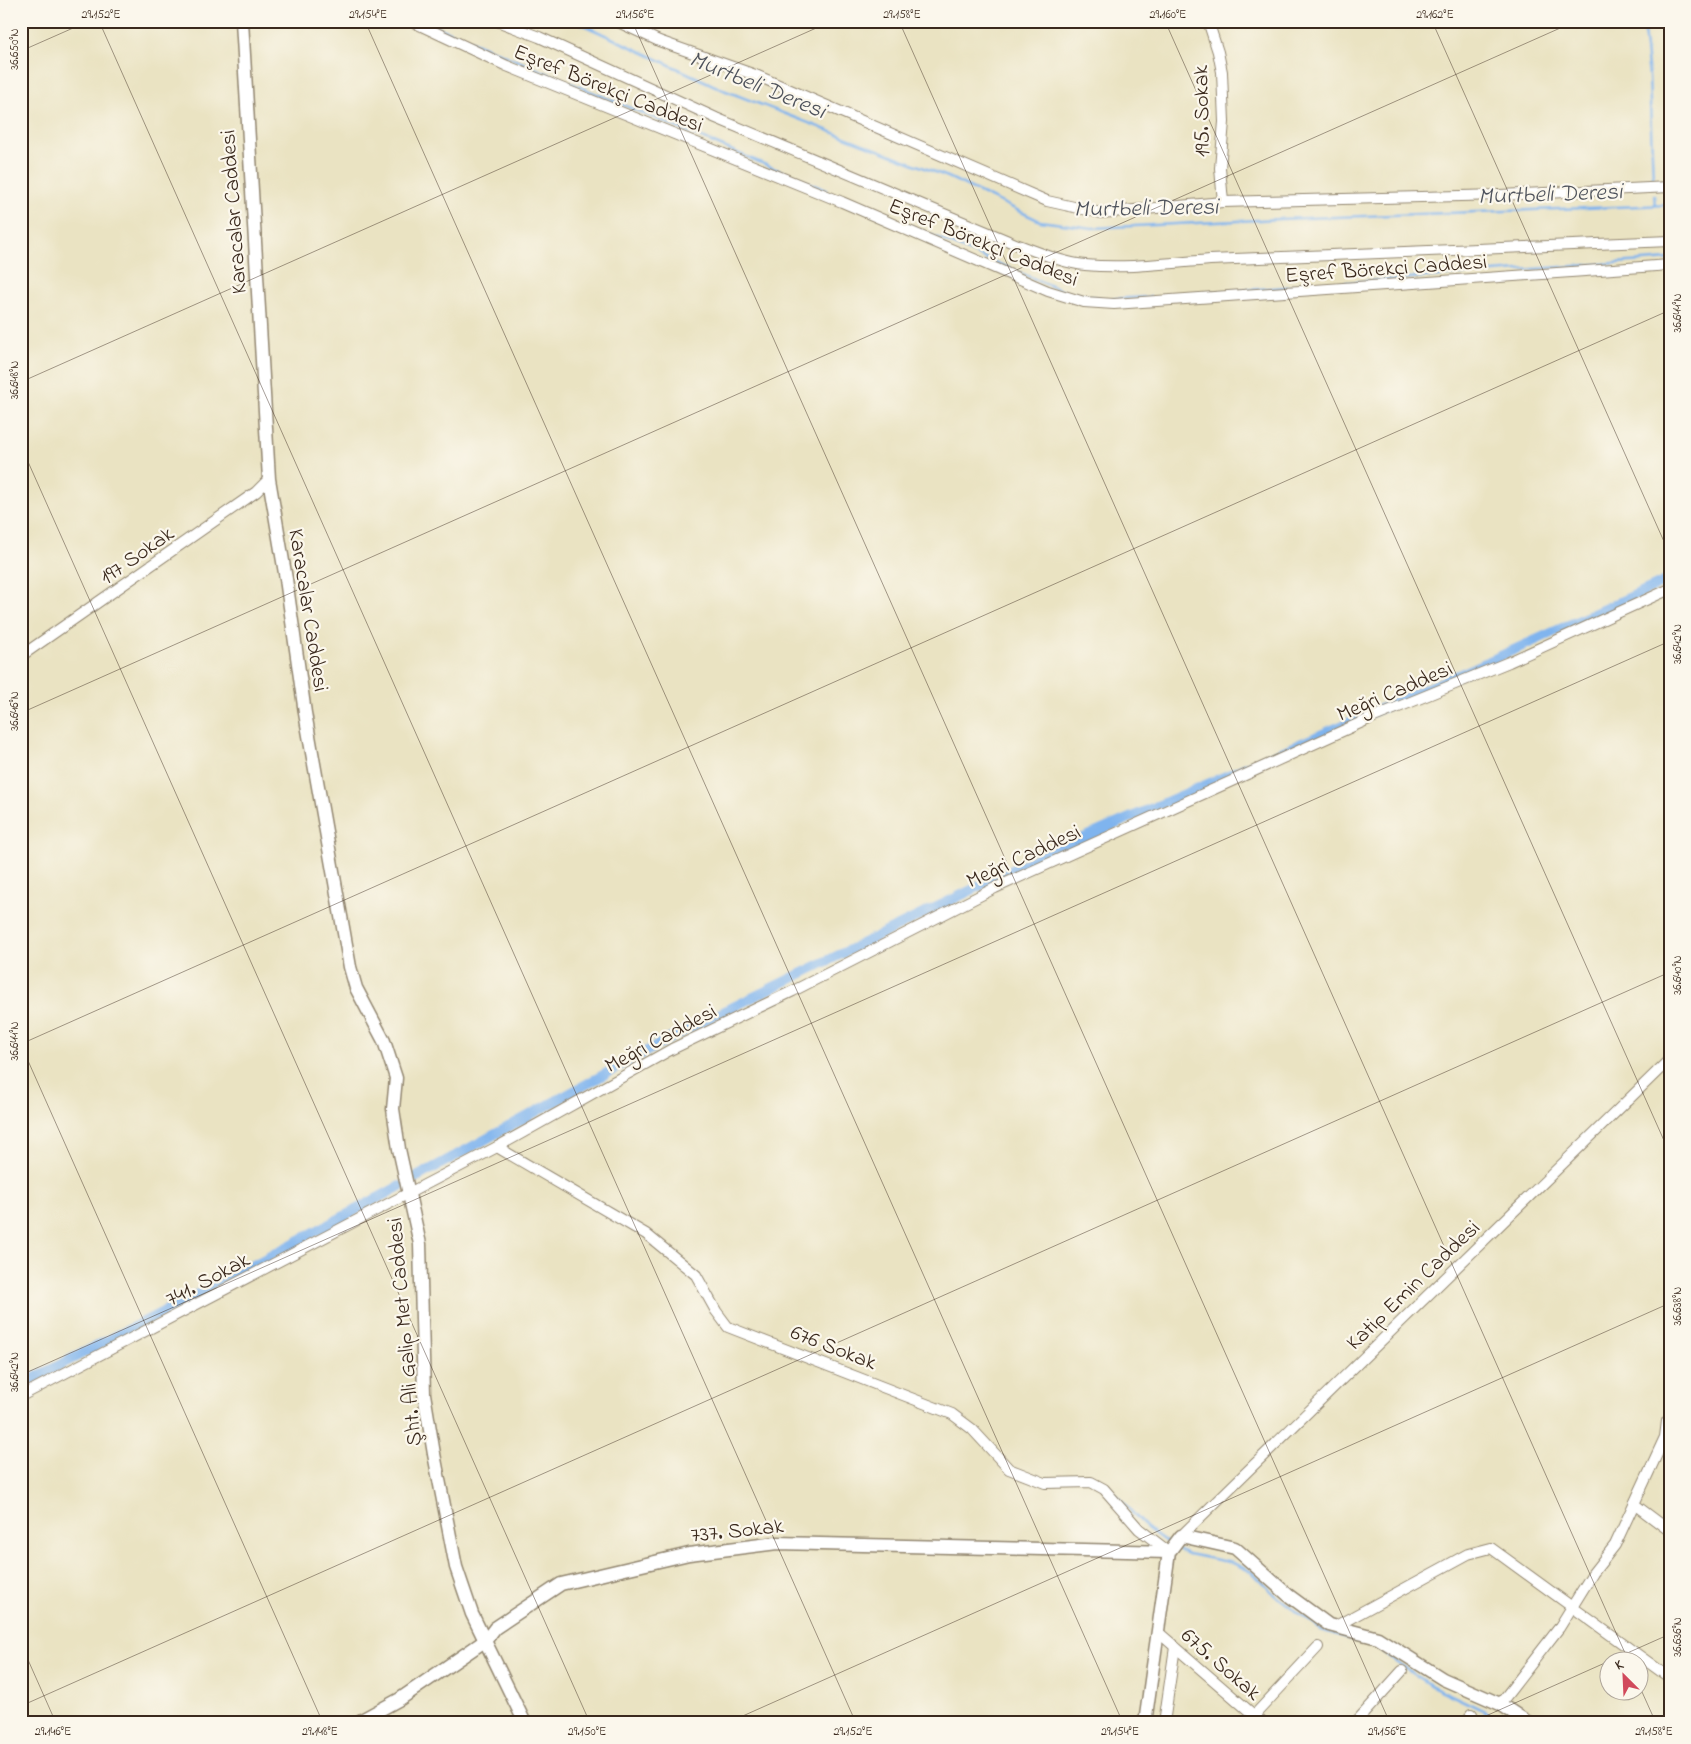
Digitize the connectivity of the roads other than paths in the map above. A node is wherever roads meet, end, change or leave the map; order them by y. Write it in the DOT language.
graph roads {
  1 [pos="242,21"];
  2 [pos="411,21"];
  3 [pos="497,21"];
  4 [pos="616,21"];
  5 [pos="1208,21"];
  6 [pos="1670,187"];
  7 [pos="1223,202"];
  8 [pos="1670,241"];
  9 [pos="1670,266"];
  10 [pos="269,479"];
  11 [pos="1670,589"];
  12 [pos="21,656"];
  13 [pos="1670,1059"];
  14 [pos="497,1147"];
  15 [pos="410,1191"];
  16 [pos="21,1396"];
  17 [pos="1670,1420"];
  18 [pos="1634,1504"];
  19 [pos="1670,1531"];
  20 [pos="1174,1545"];
  21 [pos="1573,1606"];
  22 [pos="1336,1626"];
  23 [pos="1158,1632"];
  24 [pos="486,1640"];
  25 [pos="1175,1647"];
  26 [pos="1318,1647"];
  27 [pos="1402,1671"];
  28 [pos="1670,1678"];
  29 [pos="1500,1704"];
  30 [pos="1472,1714"];
  31 [pos="1250,1719"];
  32 [pos="356,1723"];
  33 [pos="525,1723"];
  34 [pos="1145,1723"];
  35 [pos="1164,1723"];
  36 [pos="1263,1723"];
  37 [pos="1355,1723"];
  38 [pos="1464,1723"];
  39 [pos="1529,1723"];
  1 -- 10 [label="street, Karacalar Caddesi"];
  2 -- 9 [label="street, Eşref Börekçi Caddesi"];
  3 -- 8 [label="street"];
  4 -- 7 [label="street"];
  5 -- 7 [label="street, 195. Sokak"];
  6 -- 7 [label="street"];
  10 -- 12 [label="street, 197 Sokak"];
  10 -- 15 [label="street, Karacalar Caddesi"];
  11 -- 14 [label="street, Meğri Caddesi"];
  13 -- 20 [label="street, Katip Emin Caddesi"];
  14 -- 15 [label="street, Meğri Caddesi"];
  14 -- 20 [label="street, 676 Sokak"];
  15 -- 16 [label="street, 741. Sokak"];
  15 -- 24 [label="street, Şht. Ali Galip Met Caddesi"];
  17 -- 18 [label="street"];
  18 -- 19 [label="street"];
  18 -- 21 [label="street"];
  20 -- 22 [label="street, 737. Sokak"];
  20 -- 23 [label="street"];
  20 -- 24 [label="street, 737. Sokak"];
  21 -- 22 [label="street"];
  21 -- 28 [label="street"];
  21 -- 29 [label="street"];
  22 -- 29 [label="street, 737. Sokak"];
  23 -- 25 [label="street, 675. Sokak"];
  23 -- 34 [label="street"];
  24 -- 32 [label="street, 737. Sokak"];
  24 -- 33 [label="street, Şht. Ali Galip Met Caddesi"];
  25 -- 31 [label="street, 675. Sokak"];
  25 -- 35 [label="street"];
  26 -- 31 [label="street"];
  27 -- 37 [label="street"];
  29 -- 39 [label="street, 737. Sokak"];
  30 -- 38 [label="street"];
  31 -- 36 [label="street, 675. Sokak"];
}
